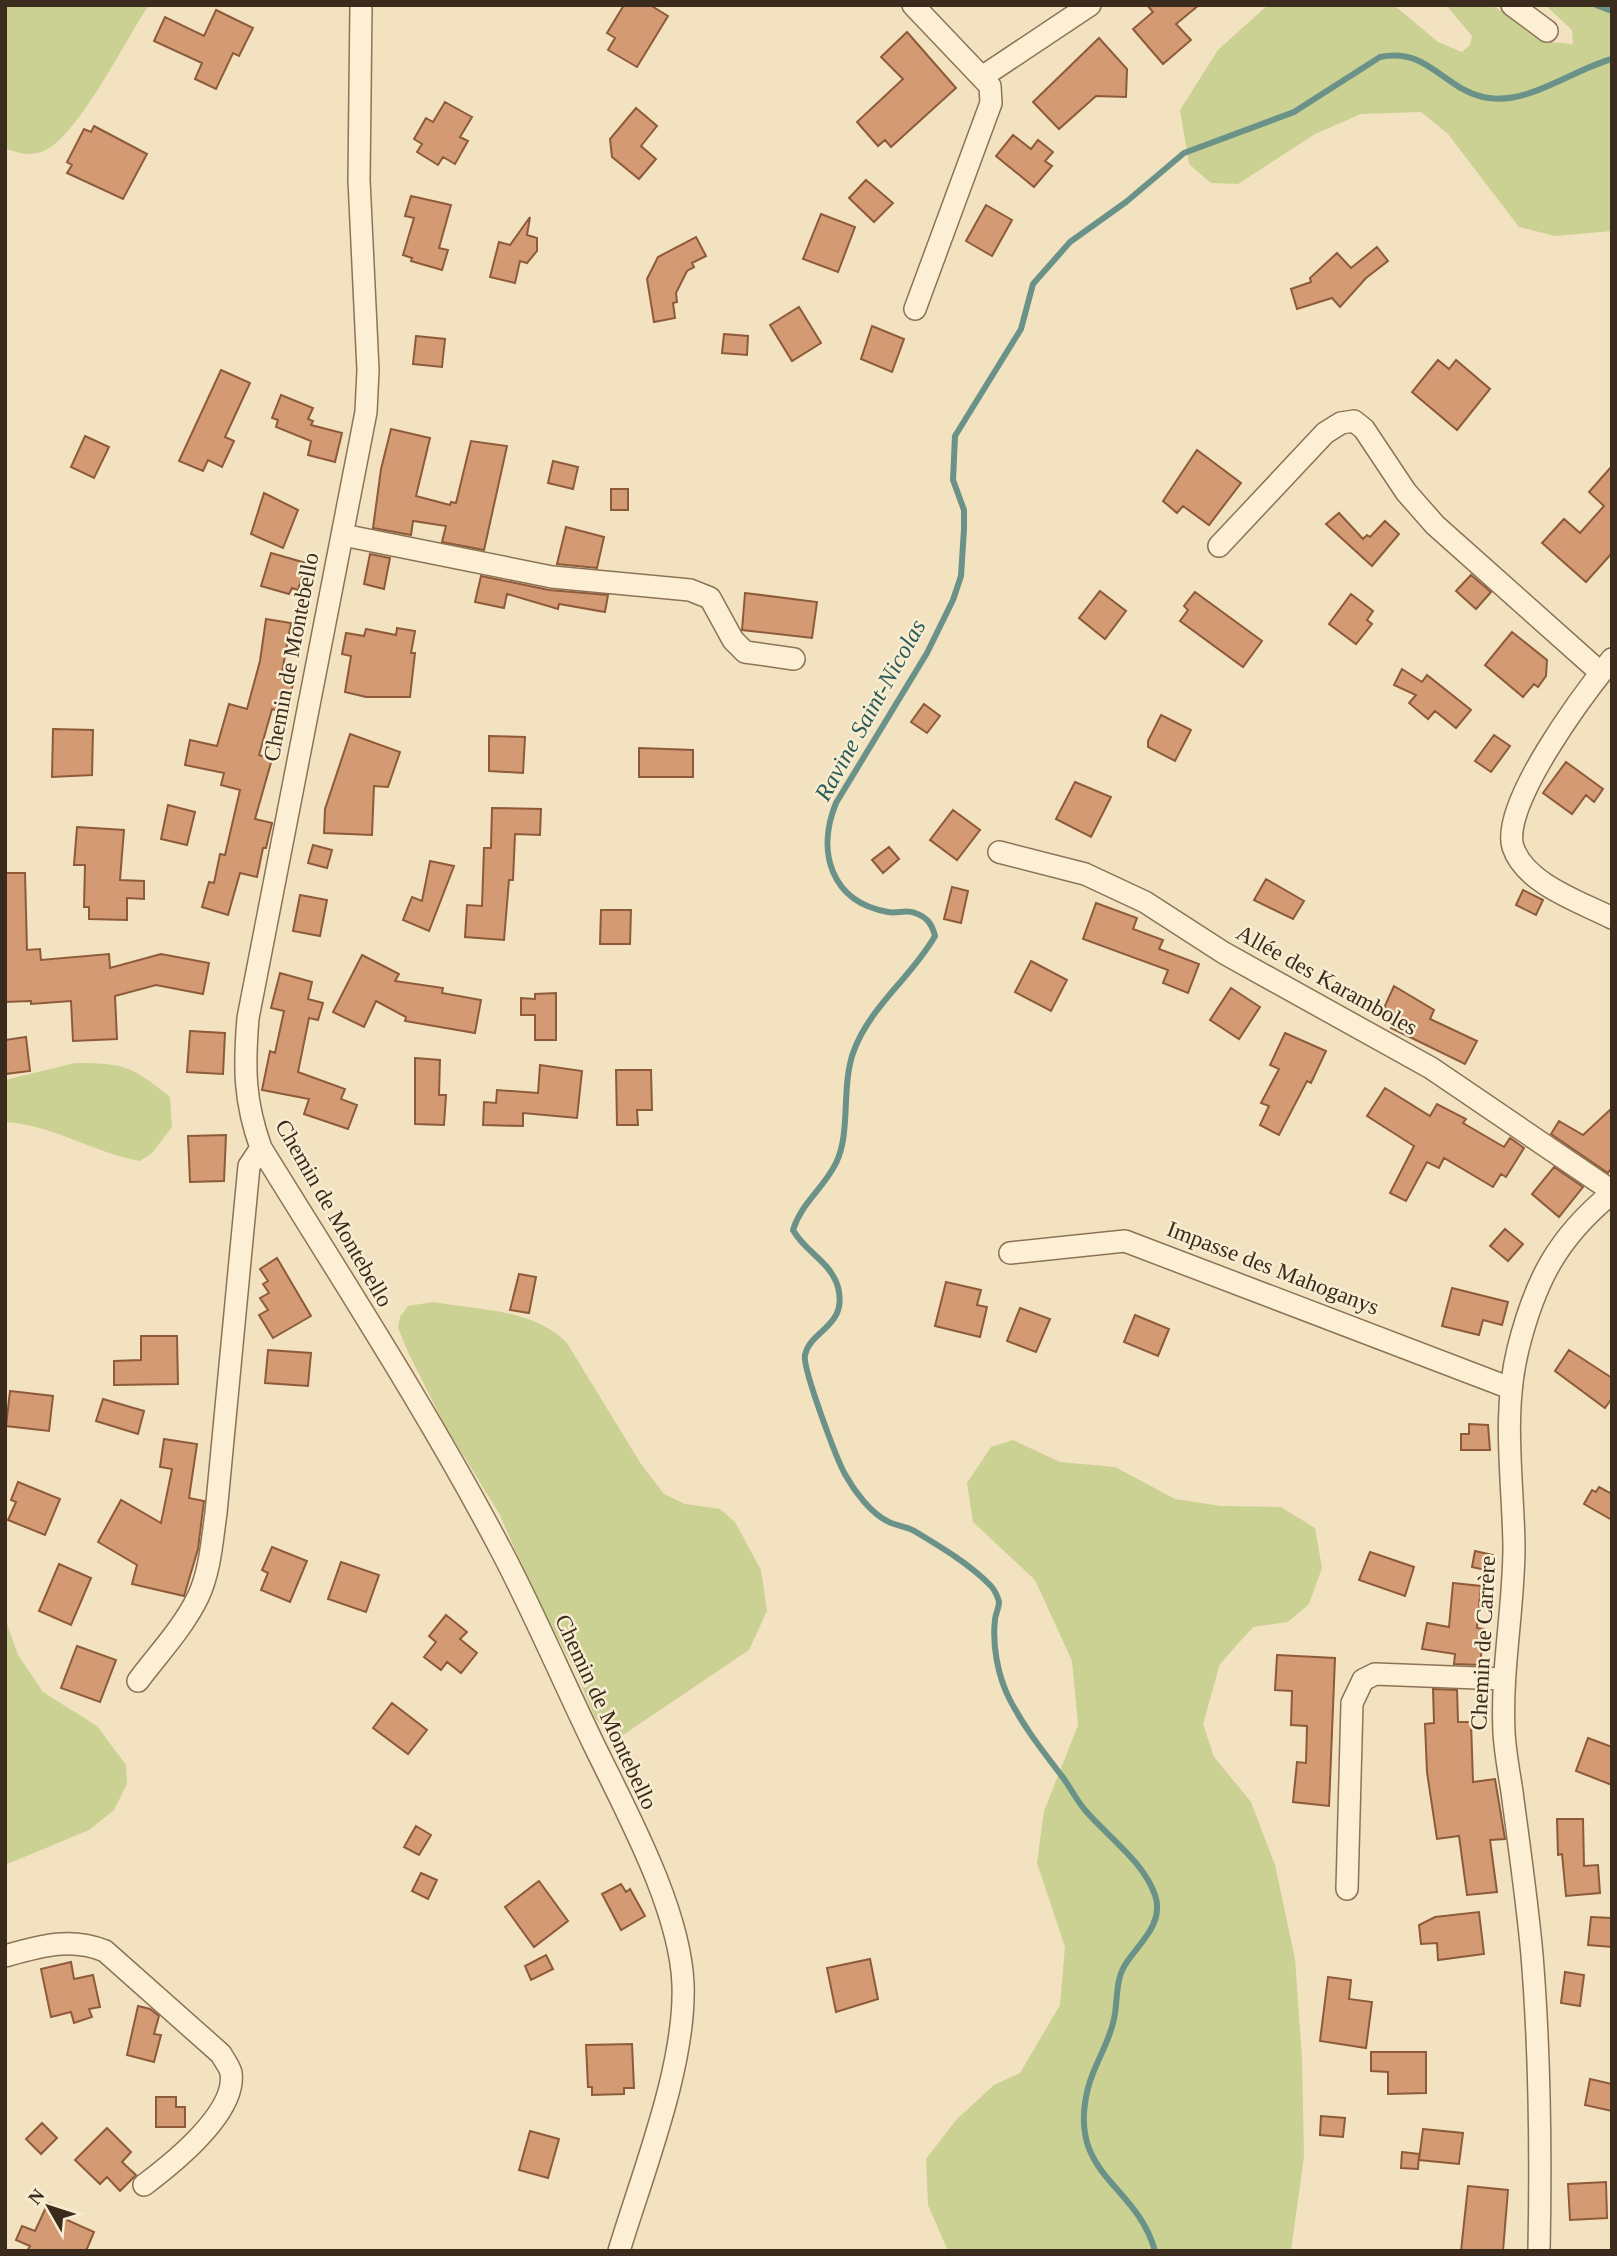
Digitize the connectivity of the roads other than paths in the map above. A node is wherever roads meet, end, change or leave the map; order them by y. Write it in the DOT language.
graph roads {
  1 [pos="361,5"];
  2 [pos="913,5"];
  3 [pos="1090,5"];
  4 [pos="1512,5"];
  5 [pos="1547,31"];
  6 [pos="982,77"];
  7 [pos="915,309"];
  8 [pos="343,535"];
  9 [pos="1219,546"];
  10 [pos="794,660"];
  11 [pos="1606,666"];
  12 [pos="999,852"];
  13 [pos="1612,918"];
  14 [pos="261,1147"];
  15 [pos="1612,1192"];
  16 [pos="1010,1253"];
  17 [pos="1510,1388"];
  18 [pos="1503,1679"];
  19 [pos="138,1681"];
  20 [pos="1347,1889"];
  21 [pos="5,1956"];
  22 [pos="144,2185"];
  23 [pos="620,2251"];
  24 [pos="1539,2251"];
  1 -- 8 [label="street, Chemin de Montebello"];
  2 -- 6 [label="street"];
  3 -- 6 [label="street"];
  4 -- 5 [label="street"];
  6 -- 7 [label="street"];
  8 -- 10 [label="street"];
  8 -- 14 [label="street, Chemin de Montebello"];
  9 -- 11 [label="street"];
  11 -- 13 [label="street"];
  12 -- 15 [label="street, Allée des Karamboles"];
  14 -- 19 [label="street"];
  14 -- 23 [label="street, Chemin de Montebello"];
  15 -- 17 [label="street, Chemin de Carrère"];
  16 -- 17 [label="street, Impasse des Mahoganys"];
  17 -- 18 [label="street, Chemin de Carrère"];
  18 -- 20 [label="street"];
  18 -- 24 [label="street, Chemin de Carrère"];
  21 -- 22 [label="street"];
}
